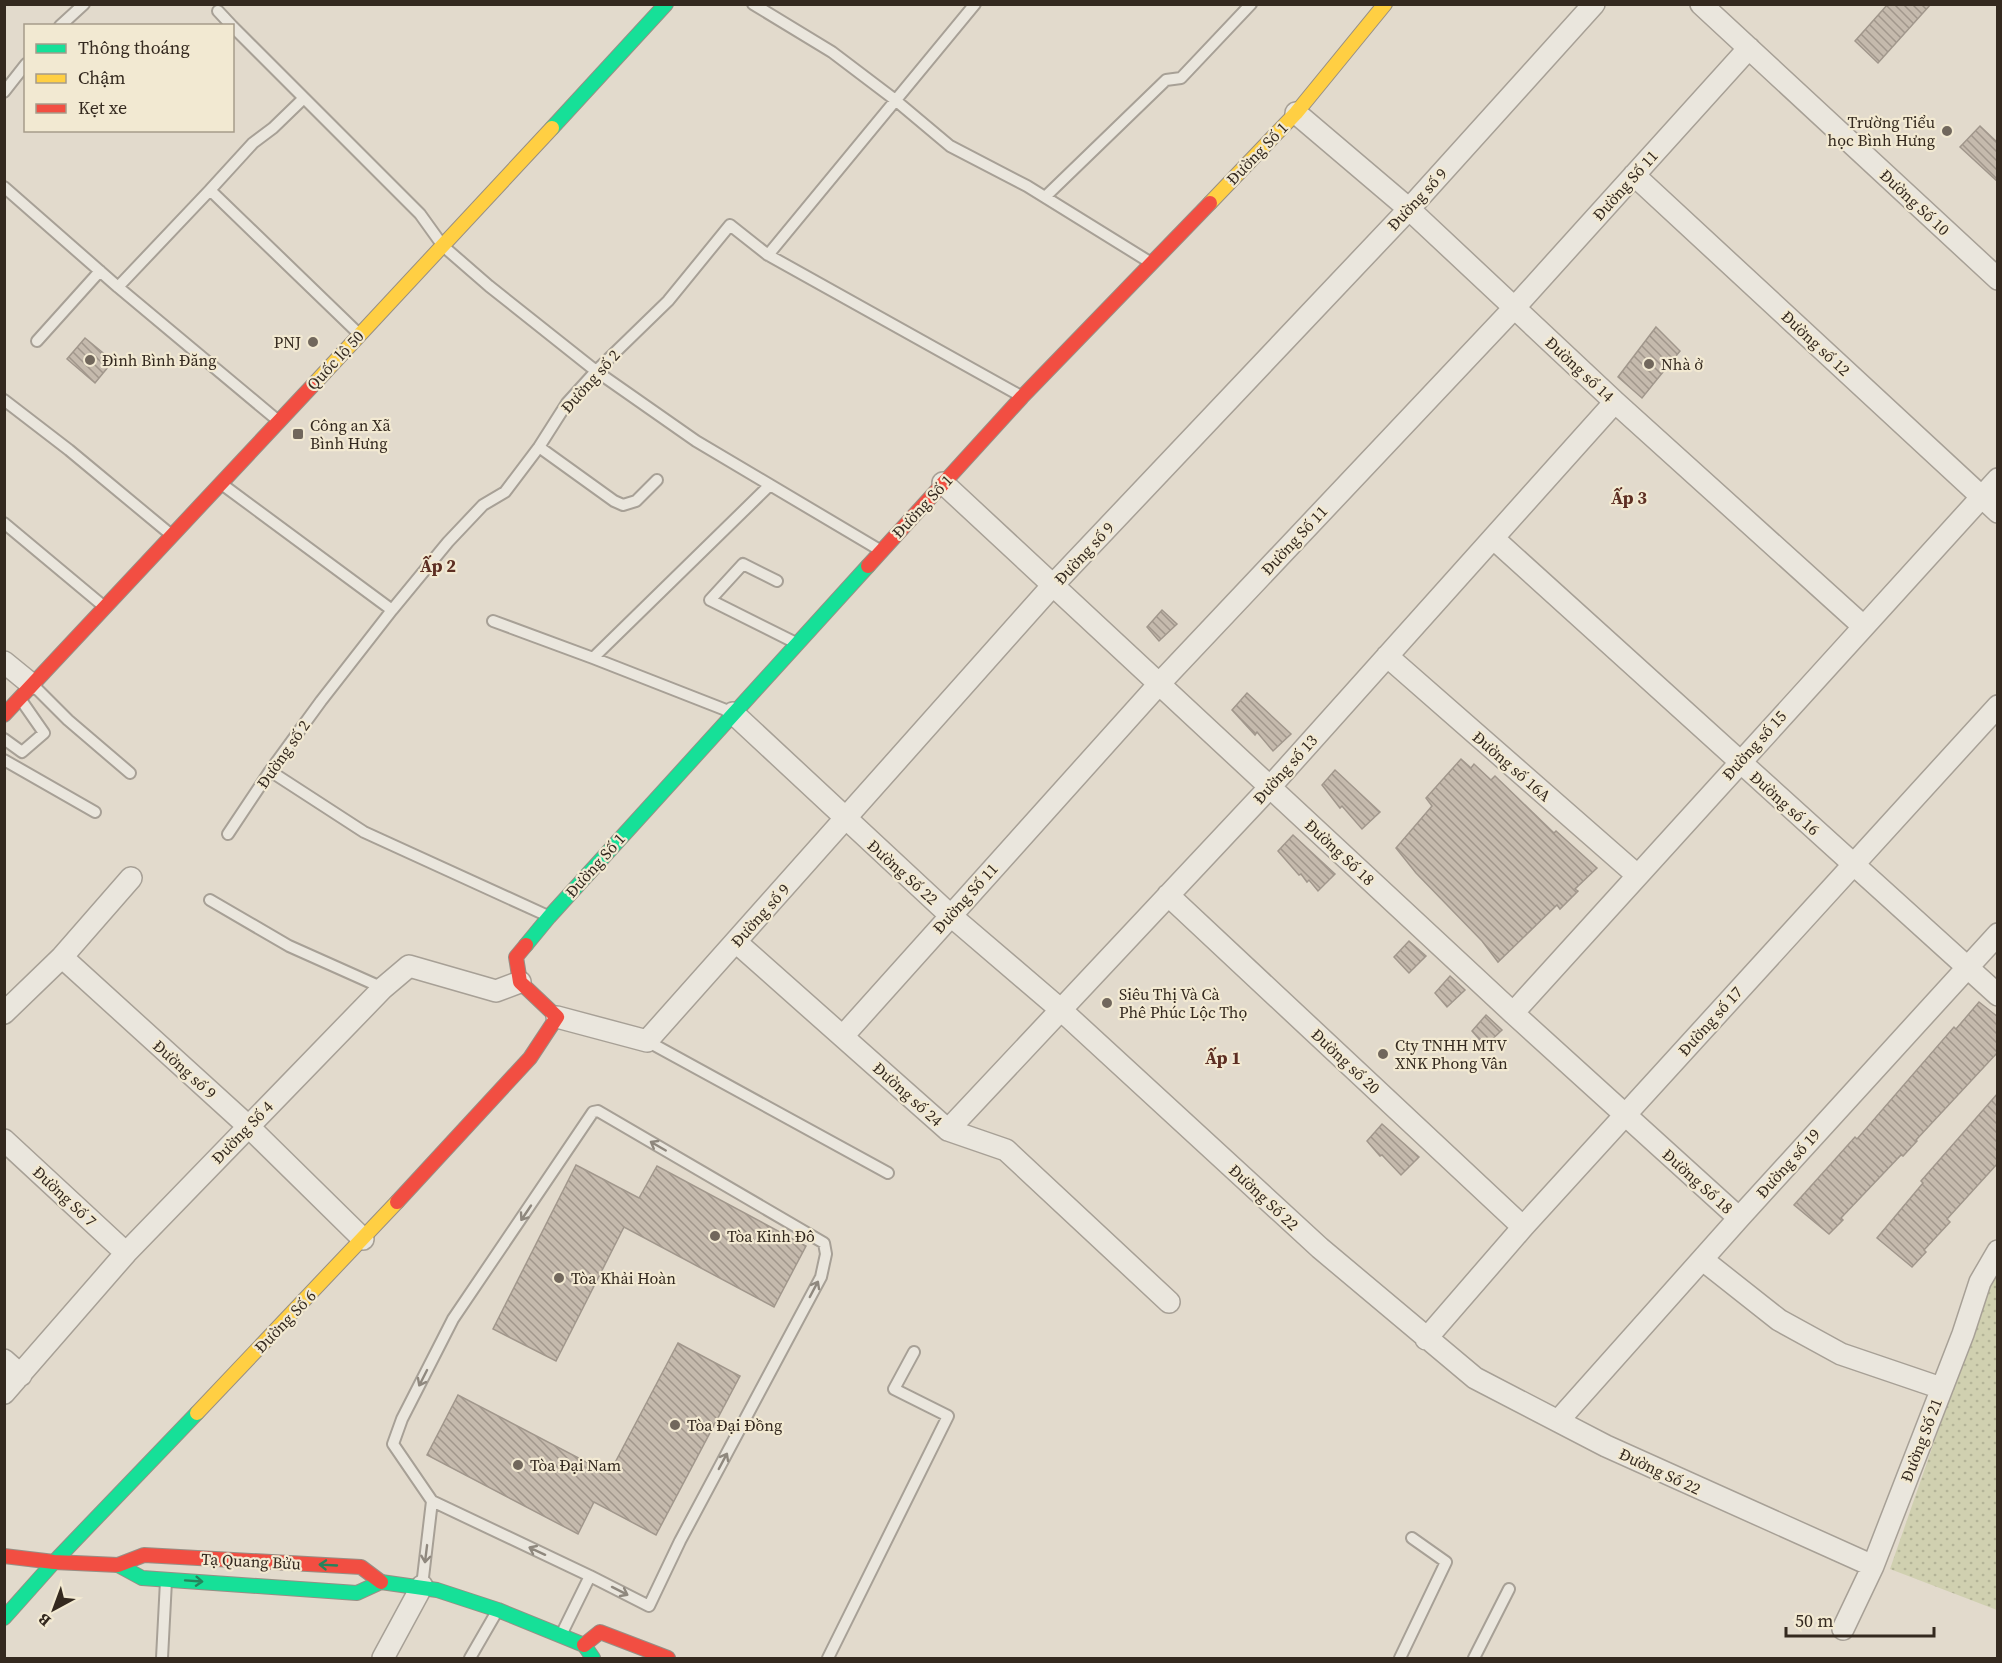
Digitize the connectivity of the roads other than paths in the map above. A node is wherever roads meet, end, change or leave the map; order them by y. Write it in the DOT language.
graph roads {
  1 [pos="84,4"];
  2 [pos="666,4"];
  3 [pos="753,4"];
  4 [pos="975,4"];
  5 [pos="1251,4"];
  6 [pos="1386,4"];
  7 [pos="1594,4"];
  8 [pos="1701,4"];
  9 [pos="218,11"];
  10 [pos="62,24"];
  11 [pos="230,24"];
  12 [pos="234,28"];
  13 [pos="1749,48"];
  14 [pos="24,67"];
  15 [pos="4,92"];
  16 [pos="304,98"];
  17 [pos="894,99"];
  18 [pos="1296,113"];
  19 [pos="1634,175"];
  20 [pos="4,187"];
  21 [pos="210,190"];
  22 [pos="1044,197"];
  23 [pos="1409,209"];
  24 [pos="444,246"];
  25 [pos="768,255"];
  26 [pos="1151,263"];
  27 [pos="99,271"];
  28 [pos="1998,279"];
  29 [pos="118,287"];
  30 [pos="1515,307"];
  31 [pos="360,334"];
  32 [pos="37,341"];
  33 [pos="596,371"];
  34 [pos="1022,397"];
  35 [pos="4,400"];
  36 [pos="1616,402"];
  37 [pos="278,421"];
  38 [pos="539,447"];
  39 [pos="1998,479"];
  40 [pos="657,480"];
  41 [pos="943,483"];
  42 [pos="221,484"];
  43 [pos="770,485"];
  44 [pos="1981,497"];
  45 [pos="1998,512"];
  46 [pos="4,523"];
  47 [pos="172,536"];
  48 [pos="1493,538"];
  49 [pos="881,551"];
  50 [pos="777,581"];
  51 [pos="1053,585"];
  52 [pos="103,607"];
  53 [pos="392,610"];
  54 [pos="493,621"];
  55 [pos="1863,626"];
  56 [pos="797,643"];
  57 [pos="1387,656"];
  58 [pos="593,658"];
  59 [pos="4,662"];
  60 [pos="1159,684"];
  61 [pos="26,691"];
  62 [pos="1998,706"];
  63 [pos="733,713"];
  64 [pos="4,716"];
  65 [pos="4,739"];
  66 [pos="4,760"];
  67 [pos="1740,761"];
  68 [pos="270,771"];
  69 [pos="130,772"];
  70 [pos="1270,787"];
  71 [pos="94,812"];
  72 [pos="845,819"];
  73 [pos="228,834"];
  74 [pos="1853,864"];
  75 [pos="1637,875"];
  76 [pos="131,878"];
  77 [pos="1168,895"];
  78 [pos="210,900"];
  79 [pos="950,915"];
  80 [pos="549,917"];
  81 [pos="1998,934"];
  82 [pos="736,942"];
  83 [pos="62,957"];
  84 [pos="1967,967"];
  85 [pos="520,982"];
  86 [pos="383,988"];
  87 [pos="1998,995"];
  88 [pos="1060,1008"];
  89 [pos="4,1013"];
  90 [pos="1513,1013"];
  91 [pos="557,1017"];
  92 [pos="843,1036"];
  93 [pos="647,1041"];
  94 [pos="1625,1115"];
  95 [pos="248,1126"];
  96 [pos="948,1130"];
  97 [pos="4,1140"];
  98 [pos="888,1173"];
  99 [pos="1739,1218"];
  100 [pos="1523,1227"];
  101 [pos="363,1239"];
  102 [pos="1998,1251"];
  103 [pos="126,1253"];
  104 [pos="1703,1260"];
  105 [pos="1169,1302"];
  106 [pos="1426,1339"];
  107 [pos="914,1352"];
  108 [pos="4,1360"];
  109 [pos="21,1375"];
  110 [pos="1941,1388"];
  111 [pos="4,1393"];
  112 [pos="1558,1421"];
  113 [pos="432,1501"];
  114 [pos="1412,1538"];
  115 [pos="6,1554"];
  116 [pos="54,1562"];
  117 [pos="118,1565"];
  118 [pos="1873,1566"];
  119 [pos="590,1576"];
  120 [pos="166,1579"];
  121 [pos="381,1582"];
  122 [pos="422,1586"];
  123 [pos="1509,1590"];
  124 [pos="498,1610"];
  125 [pos="4,1618"];
  126 [pos="1842,1629"];
  127 [pos="560,1636"];
  128 [pos="584,1645"];
  129 [pos="162,1659"];
  130 [pos="383,1659"];
  131 [pos="470,1659"];
  132 [pos="593,1659"];
  133 [pos="668,1659"];
  134 [pos="828,1659"];
  135 [pos="1400,1659"];
  136 [pos="1474,1659"];
  1 -- 10 [label="lane"];
  2 -- 24 [label="street, Quốc lộ 50"];
  3 -- 17 [label="lane"];
  4 -- 17 [label="lane"];
  5 -- 22 [label="lane"];
  6 -- 18 [label="street, Đường Số 1"];
  7 -- 23 [label="street, Đường số 9"];
  8 -- 13 [label="street, Đường Số 10"];
  9 -- 11 [label="lane"];
  12 -- 16 [label="lane"];
  13 -- 19 [label="street, Đường Số 11"];
  13 -- 28 [label="street, Đường Số 10"];
  14 -- 15 [label="lane"];
  16 -- 21 [label="lane"];
  16 -- 24 [label="lane"];
  17 -- 22 [label="lane"];
  17 -- 25 [label="lane"];
  18 -- 23 [label="street, Đường số 14"];
  18 -- 26 [label="street, Đường Số 1"];
  19 -- 30 [label="street, Đường Số 11"];
  19 -- 44 [label="street, Đường số 12"];
  20 -- 27 [label="lane"];
  21 -- 29 [label="lane"];
  21 -- 31 [label="lane"];
  22 -- 26 [label="lane"];
  23 -- 30 [label="street, Đường số 14"];
  23 -- 51 [label="street, Đường số 9"];
  24 -- 31 [label="street, Quốc lộ 50"];
  24 -- 33 [label="lane"];
  25 -- 33 [label="lane, Đường số 2"];
  25 -- 34 [label="lane"];
  26 -- 34 [label="street, Đường Số 1"];
  27 -- 29 [label="lane"];
  27 -- 32 [label="lane"];
  29 -- 37 [label="lane"];
  30 -- 36 [label="street, Đường số 14"];
  30 -- 60 [label="street, Đường Số 11"];
  31 -- 37 [label="street, Quốc lộ 50"];
  33 -- 38 [label="lane, Đường số 2"];
  33 -- 43 [label="lane"];
  34 -- 41 [label="street, Đường Số 1"];
  35 -- 47 [label="lane"];
  36 -- 48 [label="street, Đường số 13"];
  36 -- 55 [label="street, Đường số 14"];
  37 -- 42 [label="street, Quốc lộ 50"];
  38 -- 40 [label="lane"];
  38 -- 53 [label="lane, Đường số 2"];
  39 -- 44 [label="street, Đường số 15"];
  41 -- 49 [label="street, Đường Số 1"];
  41 -- 51 [label="street, Đường Số 18"];
  42 -- 47 [label="street, Quốc lộ 50"];
  42 -- 53 [label="lane"];
  43 -- 49 [label="lane"];
  43 -- 58 [label="lane"];
  44 -- 45 [label="street, Đường số 12"];
  44 -- 55 [label="street, Đường số 15"];
  46 -- 52 [label="lane"];
  47 -- 52 [label="street, Quốc lộ 50"];
  48 -- 57 [label="street, Đường số 13"];
  48 -- 67 [label="street, Đường số 16"];
  49 -- 56 [label="street, Đường Số 1"];
  50 -- 56 [label="lane"];
  51 -- 60 [label="street, Đường Số 18"];
  51 -- 72 [label="street, Đường số 9"];
  52 -- 61 [label="street, Quốc lộ 50"];
  53 -- 68 [label="lane, Đường số 2"];
  54 -- 58 [label="lane"];
  55 -- 67 [label="street, Đường số 15"];
  56 -- 63 [label="street, Đường Số 1"];
  57 -- 70 [label="street, Đường số 13"];
  57 -- 75 [label="street, Đường số 16A"];
  58 -- 63 [label="lane"];
  59 -- 61 [label="street"];
  60 -- 70 [label="street, Đường Số 18"];
  60 -- 79 [label="street, Đường Số 11"];
  61 -- 64 [label="street, Quốc lộ 50"];
  61 -- 65 [label="lane"];
  61 -- 69 [label="lane"];
  62 -- 74 [label="street, Đường số 17"];
  63 -- 72 [label="street, Đường Số 22"];
  63 -- 80 [label="street, Đường Số 1"];
  66 -- 71 [label="lane"];
  67 -- 74 [label="street, Đường số 16"];
  67 -- 75 [label="street, Đường số 15"];
  68 -- 73 [label="lane, Đường số 2"];
  68 -- 80 [label="lane"];
  70 -- 77 [label="street, Đường số 13"];
  70 -- 90 [label="street, Đường Số 18"];
  72 -- 79 [label="street, Đường Số 22"];
  72 -- 82 [label="street, Đường số 9"];
  74 -- 84 [label="street, Đường số 16"];
  74 -- 94 [label="street, Đường số 17"];
  75 -- 90 [label="street, Đường số 15"];
  76 -- 83 [label="street"];
  77 -- 88 [label="street, Đường số 13"];
  77 -- 100 [label="street, Đường số 20"];
  78 -- 86 [label="lane"];
  79 -- 88 [label="street, Đường Số 22"];
  79 -- 92 [label="street, Đường Số 11"];
  80 -- 85 [label="street, Đường Số 1"];
  81 -- 84 [label="street, Đường số 19"];
  82 -- 92 [label="street, Đường số 24"];
  82 -- 93 [label="street, Đường số 9"];
  83 -- 89 [label="street"];
  83 -- 95 [label="street, Đường số 9"];
  84 -- 87 [label="street, Đường số 16"];
  84 -- 99 [label="street, Đường số 19"];
  85 -- 86 [label="street, Đường Số 4"];
  85 -- 91 [label="street"];
  86 -- 95 [label="street, Đường Số 4"];
  88 -- 96 [label="street, Đường số 13"];
  88 -- 106 [label="street, Đường Số 22"];
  90 -- 94 [label="street, Đường Số 18"];
  91 -- 93 [label="street"];
  91 -- 101 [label="street, Đường Số 6"];
  92 -- 96 [label="street, Đường số 24"];
  93 -- 98 [label="lane"];
  94 -- 99 [label="street, Đường Số 18"];
  94 -- 100 [label="street, Đường số 17"];
  95 -- 101 [label="street, Đường số 9"];
  95 -- 103 [label="street, Đường Số 4"];
  96 -- 105 [label="street, Đường số 24"];
  97 -- 103 [label="street, Đường Số 7"];
  99 -- 104 [label="street, Đường số 19"];
  100 -- 106 [label="street, Đường số 17"];
  101 -- 116 [label="street, Đường Số 6"];
  102 -- 110 [label="street, Đường Số 21"];
  103 -- 109 [label="street, Đường Số 4"];
  104 -- 110 [label="street"];
  104 -- 112 [label="street, Đường số 19"];
  106 -- 112 [label="street, Đường Số 22"];
  107 -- 134 [label="lane"];
  108 -- 109 [label="street"];
  109 -- 111 [label="street, Đường Số 4"];
  110 -- 118 [label="street, Đường Số 21"];
  112 -- 118 [label="street, Đường Số 22"];
  119 -- 113 [label="lane, one-way"];
  119 -- 113 [label="lane, one-way"];
  113 -- 122 [label="lane, one-way"];
  114 -- 135 [label="lane"];
  115 -- 116 [label="street, Tạ Quang Bửu"];
  116 -- 117 [label="street, Tạ Quang Bửu"];
  116 -- 125 [label="street, Đường Số 6"];
  117 -- 120 [label="street, Tạ Quang Bửu"];
  121 -- 117 [label="street, Tạ Quang Bửu, one-way"];
  118 -- 126 [label="street, Đường Số 21"];
  119 -- 127 [label="lane"];
  120 -- 121 [label="street, Tạ Quang Bửu, one-way"];
  120 -- 129 [label="lane"];
  121 -- 122 [label="street, Tạ Quang Bửu"];
  122 -- 124 [label="street, Tạ Quang Bửu"];
  122 -- 130 [label="street"];
  123 -- 136 [label="lane"];
  124 -- 127 [label="street, Tạ Quang Bửu"];
  124 -- 131 [label="lane"];
  127 -- 128 [label="street, Tạ Quang Bửu"];
  128 -- 132 [label="street"];
  128 -- 133 [label="street"];
}
